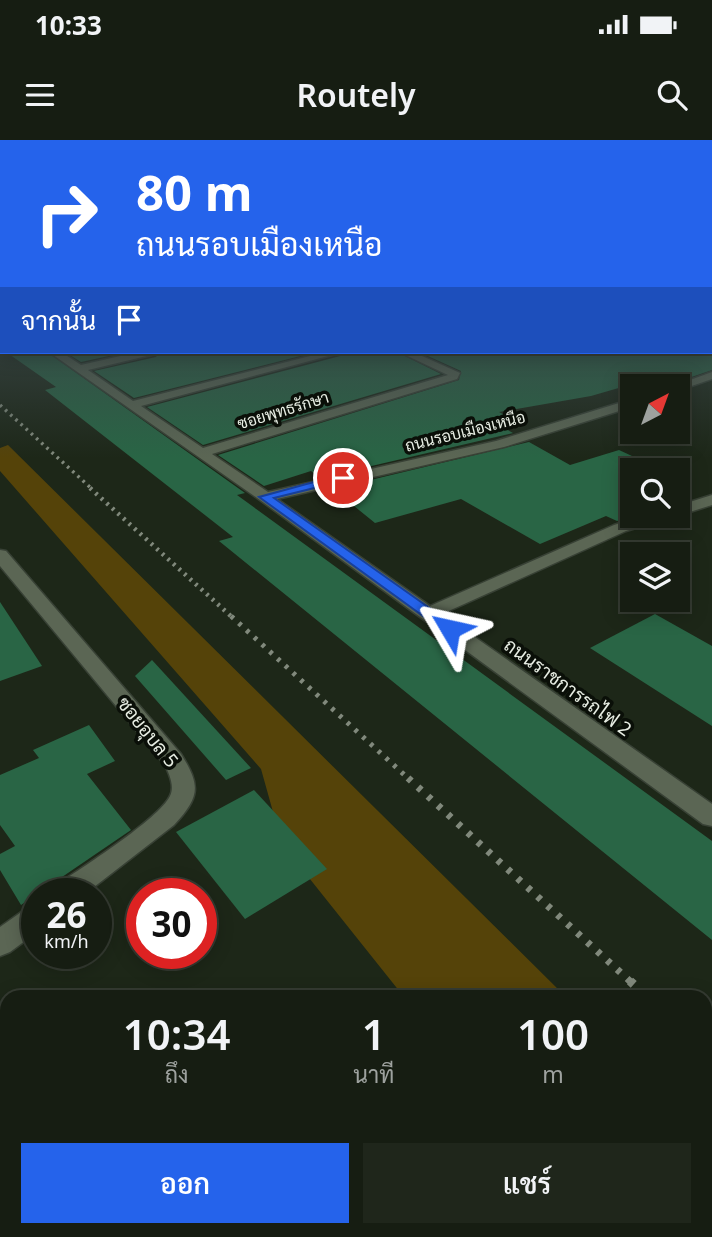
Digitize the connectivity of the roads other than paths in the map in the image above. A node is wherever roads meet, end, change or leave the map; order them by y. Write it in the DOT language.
graph roads {
  1 [pos="60,356"];
  2 [pos="133,356"];
  3 [pos="322,356"];
  4 [pos="414,356"];
  5 [pos="79,369"];
  6 [pos="712,375"];
  7 [pos="690,383"];
  8 [pos="130,405"];
  9 [pos="620,407"];
  10 [pos="200,453"];
  11 [pos="265,497"];
  12 [pos="712,500"];
  13 [pos="690,507"];
  14 [pos="620,528"];
  15 [pos="0,555"];
  16 [pos="429,613"];
  17 [pos="712,817"];
  18 [pos="86,878"];
  19 [pos="21,928"];
  20 [pos="0,943"];
  1 -- 5 [label="street, ถนนราชการรถไฟ 2"];
  2 -- 5 [label="street"];
  3 -- 8 [label="street"];
  4 -- 10 [label="street, ซอยพุทธรักษา"];
  5 -- 8 [label="street, ถนนราชการรถไฟ 2"];
  6 -- 7 [label="street"];
  8 -- 10 [label="street, ถนนราชการรถไฟ 2"];
  9 -- 11 [label="street, ถนนรอบเมืองเหนือ"];
  10 -- 11 [label="street, ถนนราชการรถไฟ 2"];
  11 -- 16 [label="street, ถนนราชการรถไฟ 2"];
  12 -- 13 [label="street"];
  14 -- 16 [label="street"];
  15 -- 18 [label="street, ซอยอุบล 5"];
  16 -- 17 [label="street, ถนนราชการรถไฟ 2"];
  19 -- 20 [label="street"];
}
